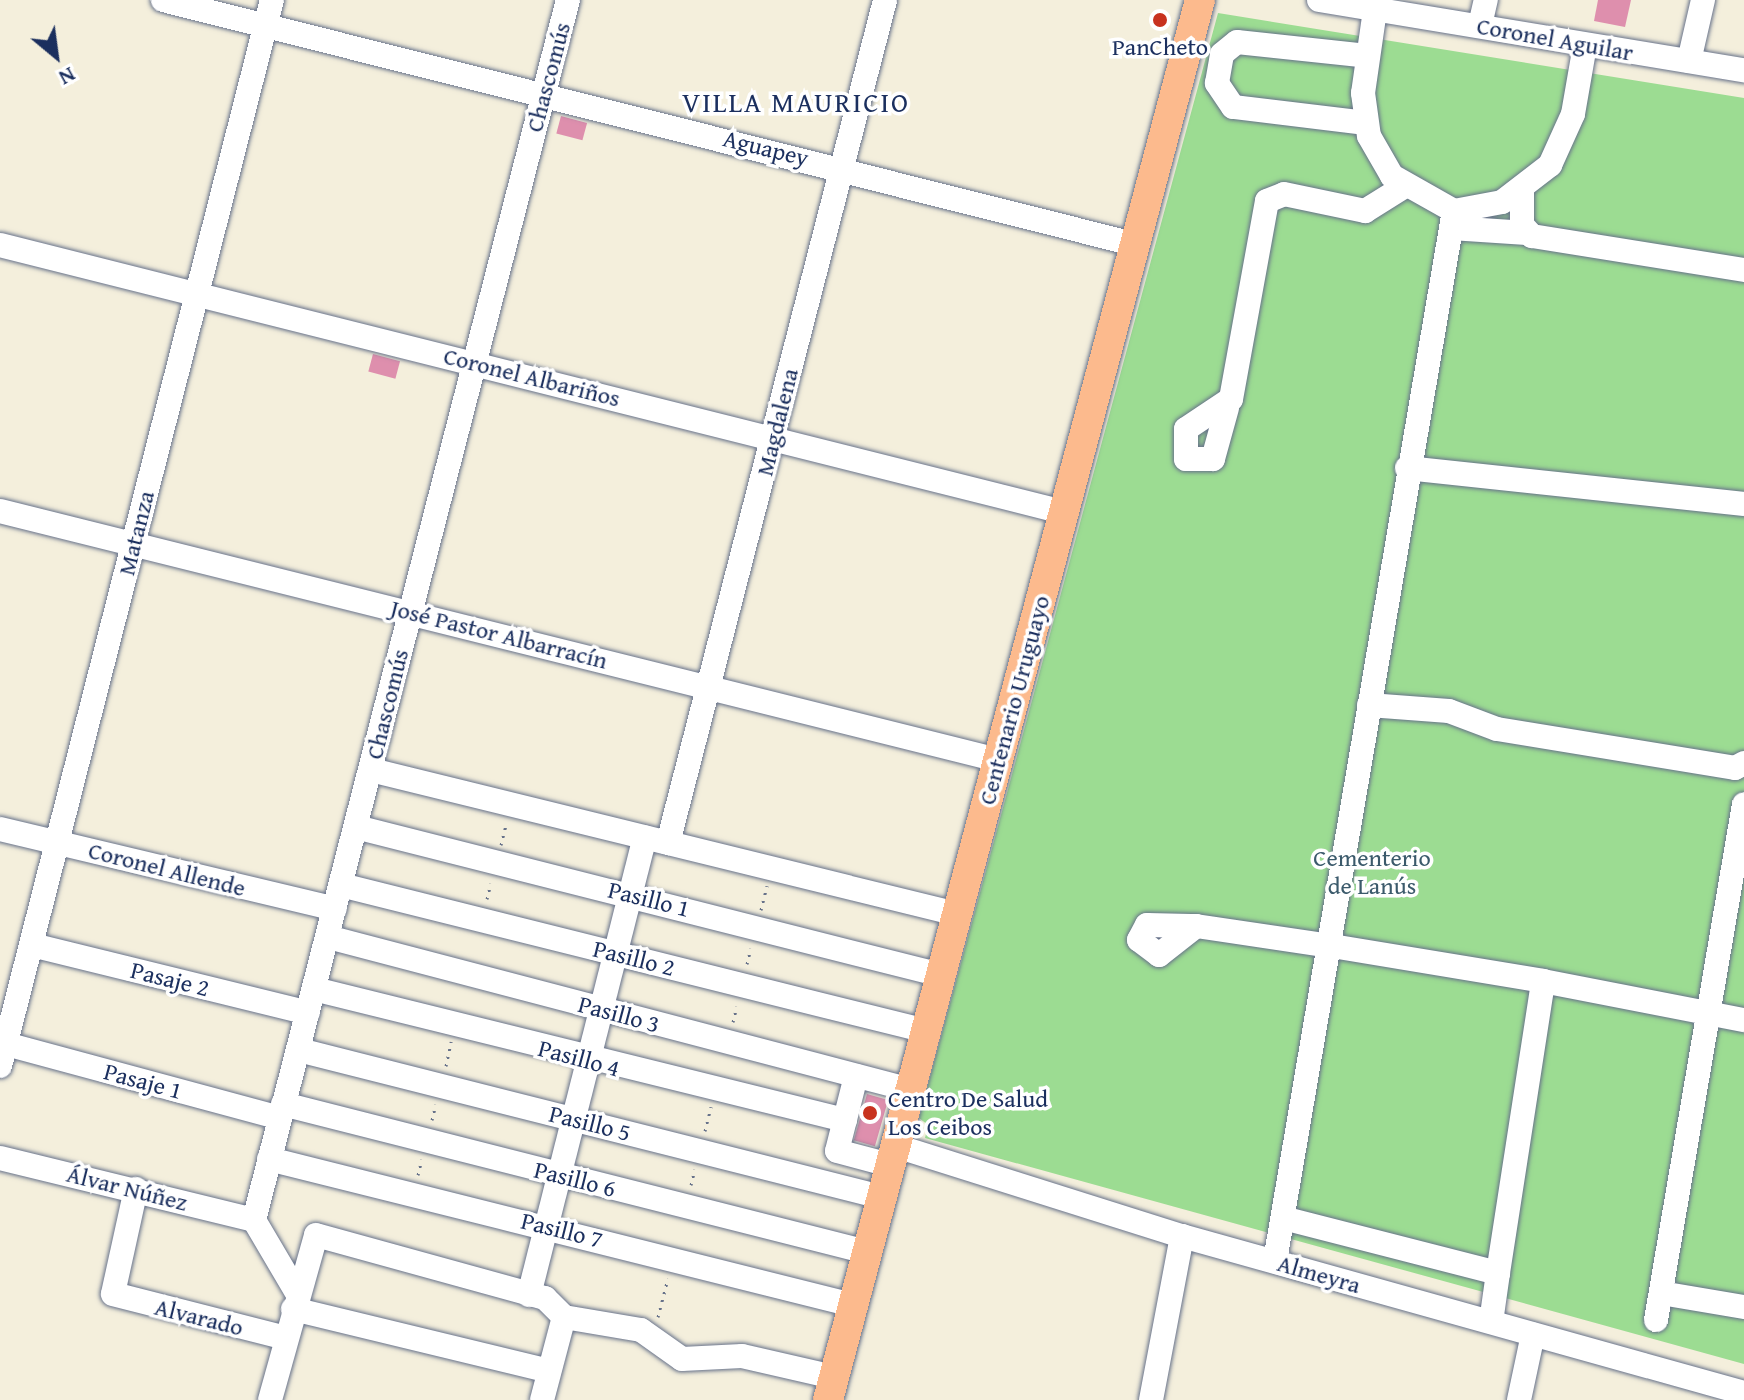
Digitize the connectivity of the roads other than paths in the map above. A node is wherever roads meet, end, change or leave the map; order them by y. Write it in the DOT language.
graph roads {
  1 [pos="163,0"];
  2 [pos="272,0"];
  3 [pos="568,0"];
  4 [pos="885,0"];
  5 [pos="1200,0"];
  6 [pos="1319,0"];
  7 [pos="1486,0"];
  8 [pos="1703,0"];
  9 [pos="1375,10"];
  10 [pos="265,25"];
  11 [pos="1480,25"];
  12 [pos="1585,45"];
  13 [pos="1367,56"];
  14 [pos="1689,61"];
  15 [pos="1744,70"];
  16 [pos="544,94"];
  17 [pos="1366,123"];
  18 [pos="842,167"];
  19 [pos="1405,186"];
  20 [pos="1522,192"];
  21 [pos="1452,220"];
  22 [pos="1527,233"];
  23 [pos="1134,244"];
  24 [pos="0,245"];
  25 [pos="1744,270"];
  26 [pos="196,294"];
  27 [pos="471,362"];
  28 [pos="1227,408"];
  29 [pos="773,437"];
  30 [pos="1407,468"];
  31 [pos="1744,504"];
  32 [pos="0,511"];
  33 [pos="1063,512"];
  34 [pos="134,542"];
  35 [pos="411,612"];
  36 [pos="710,687"];
  37 [pos="1369,705"];
  38 [pos="998,760"];
  39 [pos="1744,765"];
  40 [pos="371,770"];
  41 [pos="1744,804"];
  42 [pos="356,827"];
  43 [pos="0,829"];
  44 [pos="656,840"];
  45 [pos="57,842"];
  46 [pos="341,885"];
  47 [pos="631,894"];
  48 [pos="335,909"];
  49 [pos="957,914"];
  50 [pos="1196,926"];
  51 [pos="328,937"];
  52 [pos="32,945"];
  53 [pos="1332,946"];
  54 [pos="616,953"];
  55 [pos="941,975"];
  56 [pos="1543,981"];
  57 [pos="314,989"];
  58 [pos="602,1009"];
  59 [pos="308,1013"];
  60 [pos="1707,1014"];
  61 [pos="1744,1020"];
  62 [pos="926,1031"];
  63 [pos="299,1050"];
  64 [pos="3,1055"];
  65 [pos="589,1061"];
  66 [pos="856,1076"];
  67 [pos="911,1090"];
  68 [pos="281,1111"];
  69 [pos="574,1119"];
  70 [pos="845,1120"];
  71 [pos="893,1156"];
  72 [pos="0,1158"];
  73 [pos="269,1159"];
  74 [pos="559,1175"];
  75 [pos="136,1189"];
  76 [pos="881,1197"];
  77 [pos="1287,1219"];
  78 [pos="254,1220"];
  79 [pos="547,1226"];
  80 [pos="1182,1236"];
  81 [pos="867,1252"];
  82 [pos="1275,1261"];
  83 [pos="1498,1273"];
  84 [pos="1661,1293"];
  85 [pos="529,1295"];
  86 [pos="295,1301"];
  87 [pos="853,1305"];
  88 [pos="1744,1307"];
  89 [pos="564,1317"];
  90 [pos="1656,1320"];
  91 [pos="1491,1322"];
  92 [pos="1533,1334"];
  93 [pos="286,1338"];
  94 [pos="549,1371"];
  95 [pos="831,1389"];
  96 [pos="1744,1393"];
  97 [pos="270,1400"];
  98 [pos="542,1400"];
  99 [pos="1151,1400"];
  100 [pos="1519,1400"];
  1 -- 10 [label="street, Aguapey"];
  2 -- 10 [label="street, Matanza"];
  3 -- 16 [label="street, Chascomús"];
  4 -- 18 [label="street, Magdalena"];
  5 -- 23 [label="main road, Centenario Uruguayo"];
  6 -- 9 [label="street, Coronel Aguilar"];
  7 -- 11 [label="street"];
  8 -- 14 [label="street"];
  9 -- 11 [label="street, Coronel Aguilar"];
  9 -- 13 [label="street"];
  10 -- 16 [label="street, Aguapey"];
  10 -- 26 [label="street, Matanza"];
  11 -- 12 [label="street, Coronel Aguilar"];
  12 -- 14 [label="street, Coronel Aguilar"];
  12 -- 20 [label="street"];
  13 -- 17 [label="street"];
  13 -- 17 [label="street"];
  14 -- 15 [label="street, Coronel Aguilar"];
  16 -- 18 [label="street, Aguapey"];
  16 -- 27 [label="street, Chascomús"];
  17 -- 19 [label="street"];
  18 -- 23 [label="street, Aguapey"];
  18 -- 29 [label="street, Magdalena"];
  19 -- 21 [label="street"];
  19 -- 28 [label="street"];
  20 -- 21 [label="street"];
  20 -- 22 [label="street"];
  21 -- 22 [label="street"];
  21 -- 30 [label="street"];
  22 -- 25 [label="street"];
  23 -- 33 [label="main road, Centenario Uruguayo"];
  24 -- 26 [label="street, Coronel Albariños"];
  26 -- 27 [label="street, Coronel Albariños"];
  26 -- 34 [label="street, Matanza"];
  27 -- 29 [label="street, Coronel Albariños"];
  27 -- 35 [label="street, Chascomús"];
  29 -- 33 [label="street, Coronel Albariños"];
  29 -- 36 [label="street, Magdalena"];
  30 -- 31 [label="street"];
  30 -- 37 [label="street"];
  32 -- 34 [label="street, José Pastor Albarracín"];
  33 -- 38 [label="main road, Centenario Uruguayo"];
  34 -- 35 [label="street, José Pastor Albarracín"];
  34 -- 45 [label="street, Matanza"];
  35 -- 36 [label="street, José Pastor Albarracín"];
  35 -- 40 [label="street, Chascomús"];
  36 -- 38 [label="street, José Pastor Albarracín"];
  36 -- 44 [label="street, Magdalena"];
  37 -- 39 [label="street"];
  37 -- 53 [label="street"];
  38 -- 49 [label="main road, Centenario Uruguayo"];
  40 -- 42 [label="street, Chascomús"];
  40 -- 44 [label="street"];
  41 -- 60 [label="street"];
  42 -- 46 [label="street, Chascomús"];
  42 -- 47 [label="street, Pasillo 1"];
  43 -- 45 [label="street, Coronel Allende"];
  44 -- 47 [label="street, Magdalena"];
  44 -- 49 [label="street"];
  45 -- 48 [label="street, Coronel Allende"];
  45 -- 52 [label="street, Matanza"];
  46 -- 48 [label="street, Chascomús"];
  46 -- 54 [label="street, Pasillo 2"];
  47 -- 54 [label="street, Magdalena"];
  47 -- 55 [label="street, Pasillo 1"];
  48 -- 51 [label="street, Chascomús"];
  49 -- 55 [label="main road, Centenario Uruguayo"];
  50 -- 53 [label="street"];
  51 -- 57 [label="street, Chascomús"];
  51 -- 58 [label="street, Pasillo 3"];
  52 -- 59 [label="street, Pasaje 2"];
  52 -- 64 [label="street, Matanza"];
  53 -- 56 [label="street"];
  53 -- 77 [label="street"];
  54 -- 58 [label="street, Magdalena"];
  54 -- 62 [label="street, Pasillo 2"];
  55 -- 62 [label="main road, Centenario Uruguayo"];
  56 -- 60 [label="street"];
  56 -- 83 [label="street"];
  57 -- 59 [label="street, Chascomús"];
  57 -- 65 [label="street, Pasillo 4"];
  58 -- 65 [label="street, Magdalena"];
  58 -- 66 [label="street, Pasillo 3"];
  59 -- 63 [label="street, Chascomús"];
  60 -- 61 [label="street"];
  60 -- 84 [label="street"];
  62 -- 67 [label="main road, Centenario Uruguayo"];
  63 -- 68 [label="street, Chascomús"];
  63 -- 69 [label="street, Pasillo 5"];
  64 -- 68 [label="street, Pasaje 1"];
  65 -- 69 [label="street, Magdalena"];
  65 -- 70 [label="street, Pasillo 4"];
  66 -- 67 [label="street, Pasillo 3"];
  66 -- 70 [label="street"];
  67 -- 71 [label="main road, Centenario Uruguayo"];
  68 -- 73 [label="street, Chascomús"];
  68 -- 74 [label="street, Pasillo 6"];
  69 -- 74 [label="street, Magdalena"];
  69 -- 76 [label="street, Pasillo 5"];
  70 -- 71 [label="street, Almeyra"];
  71 -- 76 [label="main road, Centenario Uruguayo"];
  71 -- 80 [label="street, Almeyra"];
  72 -- 75 [label="street, Álvar Núñez"];
  73 -- 78 [label="street, Chascomús"];
  73 -- 79 [label="street, Pasillo 7"];
  74 -- 79 [label="street, Magdalena"];
  74 -- 81 [label="street, Pasillo 6"];
  75 -- 78 [label="street, Álvar Núñez"];
  75 -- 93 [label="street, Alvarado"];
  76 -- 81 [label="main road, Centenario Uruguayo"];
  77 -- 82 [label="street"];
  77 -- 83 [label="street"];
  78 -- 86 [label="street"];
  79 -- 85 [label="street, Magdalena"];
  79 -- 87 [label="street, Pasillo 7"];
  80 -- 82 [label="street, Almeyra"];
  80 -- 99 [label="street"];
  81 -- 87 [label="main road, Centenario Uruguayo"];
  82 -- 91 [label="street, Almeyra"];
  83 -- 91 [label="street"];
  84 -- 88 [label="street"];
  84 -- 90 [label="street"];
  85 -- 86 [label="street"];
  85 -- 89 [label="street"];
  86 -- 93 [label="street"];
  86 -- 94 [label="street"];
  87 -- 95 [label="main road, Centenario Uruguayo"];
  89 -- 94 [label="street"];
  89 -- 95 [label="street"];
  91 -- 92 [label="street, Almeyra"];
  92 -- 96 [label="street, Almeyra"];
  92 -- 100 [label="street"];
  93 -- 97 [label="street"];
  94 -- 98 [label="street"];
}
